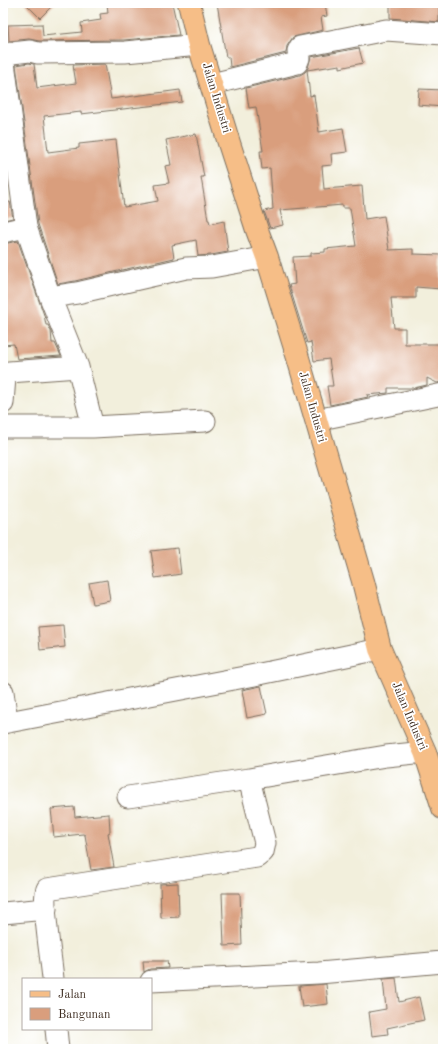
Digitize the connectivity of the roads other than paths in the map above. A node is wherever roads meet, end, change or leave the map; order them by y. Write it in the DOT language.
graph roads {
  1 [pos="189,3"];
  2 [pos="443,34"];
  3 [pos="199,44"];
  4 [pos="3,54"];
  5 [pos="212,84"];
  6 [pos="26,227"];
  7 [pos="3,232"];
  8 [pos="267,257"];
  9 [pos="50,297"];
  10 [pos="78,367"];
  11 [pos="443,394"];
  12 [pos="3,403"];
  13 [pos="316,420"];
  14 [pos="204,421"];
  15 [pos="3,427"];
  16 [pos="93,427"];
  17 [pos="380,649"];
  18 [pos="3,692"];
  19 [pos="5,723"];
  20 [pos="425,752"];
  21 [pos="249,779"];
  22 [pos="128,796"];
  23 [pos="443,808"];
  24 [pos="46,909"];
  25 [pos="3,913"];
  26 [pos="443,962"];
  27 [pos="54,978"];
  28 [pos="152,981"];
  29 [pos="56,1030"];
  30 [pos="58,1049"];
  1 -- 3 [label="main road, Jalan Industri"];
  2 -- 5 [label="street"];
  3 -- 4 [label="street"];
  3 -- 5 [label="main road, Jalan Industri"];
  4 -- 6 [label="street"];
  5 -- 8 [label="main road, Jalan Industri"];
  6 -- 7 [label="street"];
  6 -- 9 [label="street"];
  8 -- 9 [label="street"];
  8 -- 13 [label="main road, Jalan Industri"];
  9 -- 10 [label="street"];
  10 -- 12 [label="street"];
  10 -- 16 [label="street"];
  11 -- 13 [label="street"];
  13 -- 17 [label="main road, Jalan Industri"];
  14 -- 16 [label="street"];
  15 -- 16 [label="street"];
  17 -- 19 [label="street"];
  17 -- 20 [label="main road, Jalan Industri"];
  18 -- 19 [label="street"];
  20 -- 21 [label="street"];
  20 -- 23 [label="main road, Jalan Industri"];
  21 -- 22 [label="street"];
  21 -- 24 [label="street"];
  24 -- 25 [label="street"];
  24 -- 27 [label="street"];
  26 -- 28 [label="street"];
  29 -- 30 [label="street"];
}
